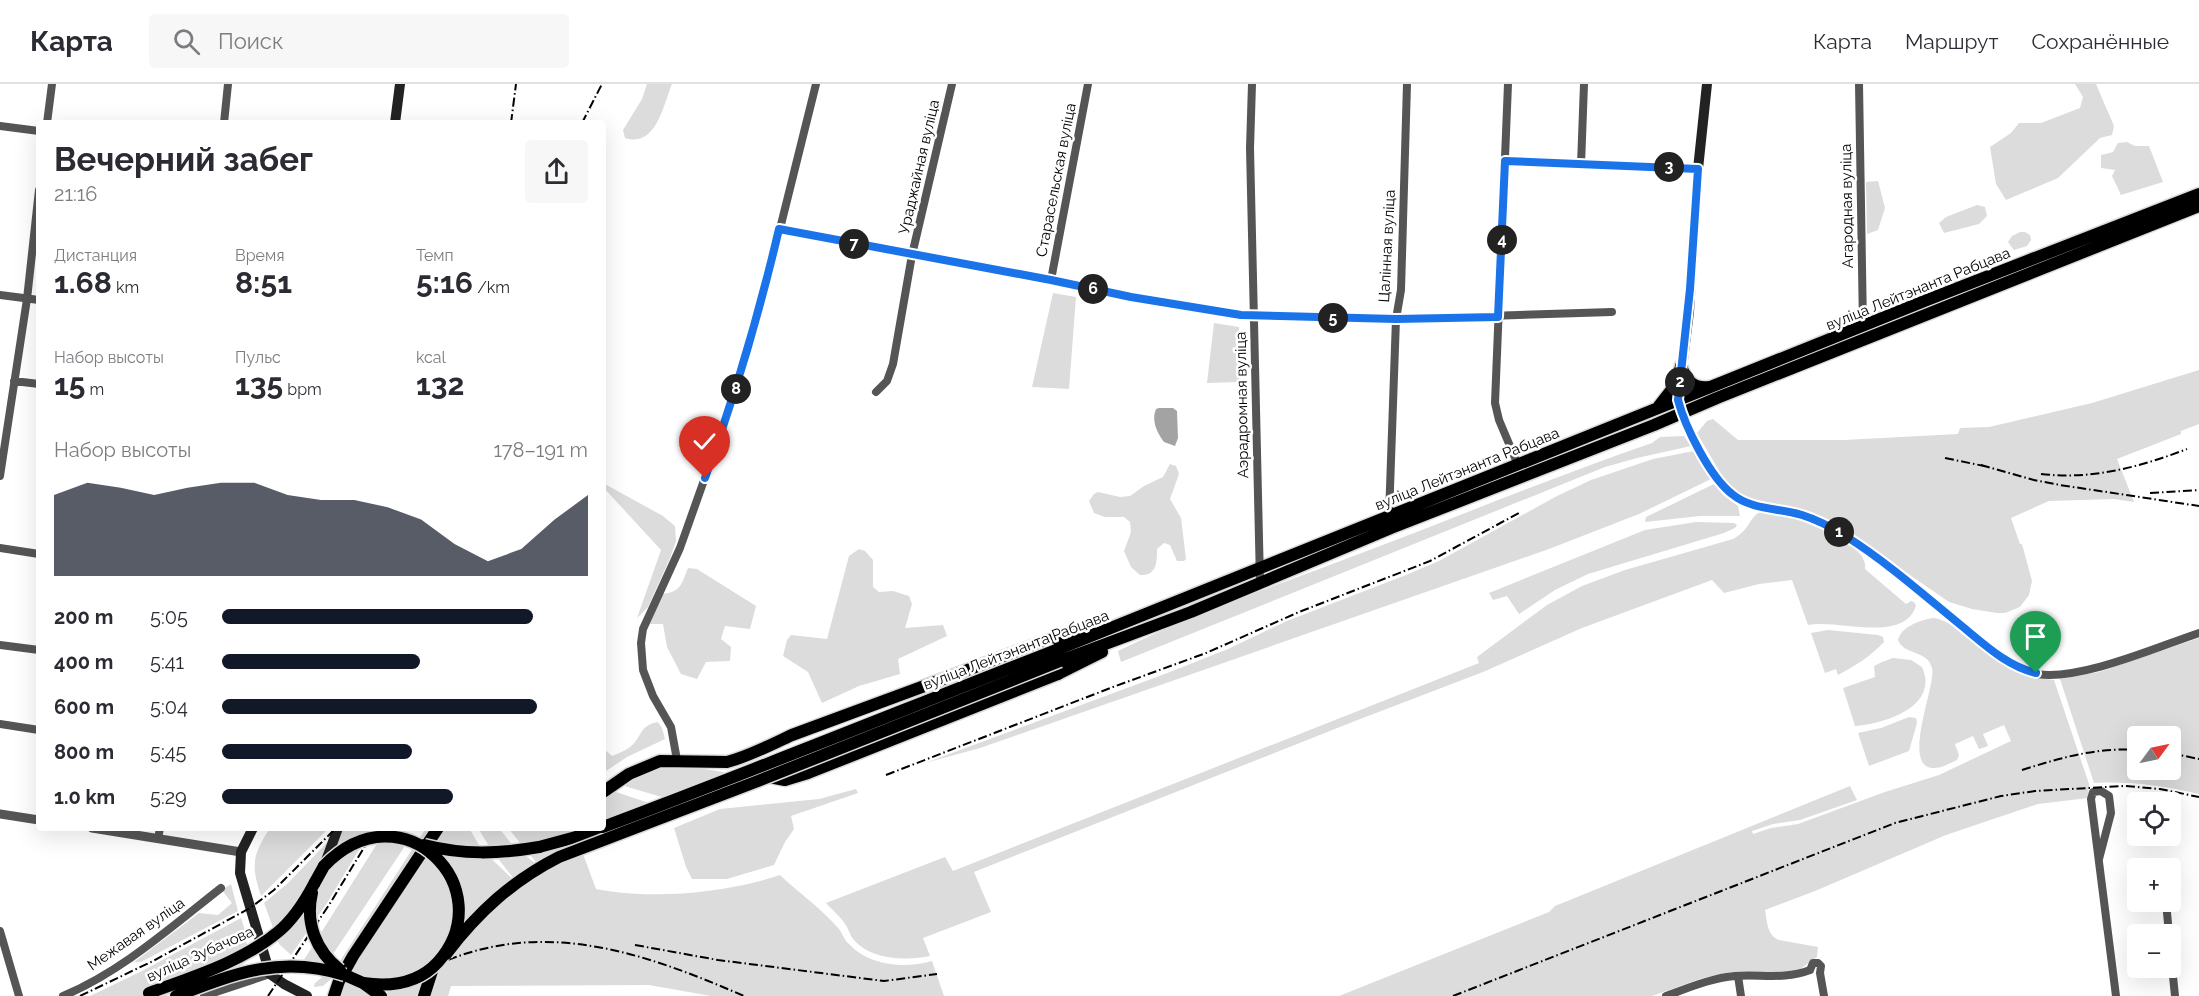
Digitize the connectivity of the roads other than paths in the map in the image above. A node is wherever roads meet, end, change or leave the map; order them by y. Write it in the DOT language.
graph roads {
  1 [pos="52,84"];
  2 [pos="228,84"];
  3 [pos="400,84"];
  4 [pos="816,84"];
  5 [pos="952,84"];
  6 [pos="1088,84"];
  7 [pos="1252,84"];
  8 [pos="1407,84"];
  9 [pos="1508,84"];
  10 [pos="1584,84"];
  11 [pos="1707,84"];
  12 [pos="1859,84"];
  13 [pos="47,120"];
  14 [pos="224,120"];
  15 [pos="395,120"];
  16 [pos="0,126"];
  17 [pos="36,132"];
  18 [pos="1505,161"];
  19 [pos="1581,165"];
  20 [pos="1698,169"];
  21 [pos="2199,194"];
  22 [pos="2199,206"];
  23 [pos="36,217"];
  24 [pos="779,229"];
  25 [pos="912,255"];
  26 [pos="1051,280"];
  27 [pos="0,294"];
  28 [pos="27,299"];
  29 [pos="36,300"];
  30 [pos="1612,312"];
  31 [pos="1254,316"];
  32 [pos="1498,317"];
  33 [pos="1396,319"];
  34 [pos="1863,327"];
  35 [pos="1682,366"];
  36 [pos="14,381"];
  37 [pos="36,384"];
  38 [pos="1713,386"];
  39 [pos="876,392"];
  40 [pos="1678,400"];
  41 [pos="1655,409"];
  42 [pos="1682,413"];
  43 [pos="1,465"];
  44 [pos="1518,465"];
  45 [pos="0,476"];
  46 [pos="1389,516"];
  47 [pos="0,548"];
  48 [pos="36,554"];
  49 [pos="1260,576"];
  50 [pos="1113,628"];
  51 [pos="2199,633"];
  52 [pos="0,645"];
  53 [pos="36,650"];
  54 [pos="1058,661"];
  55 [pos="840,718"];
  56 [pos="0,724"];
  57 [pos="36,730"];
  58 [pos="792,735"];
  59 [pos="853,756"];
  60 [pos="677,760"];
  61 [pos="808,773"];
  62 [pos="606,790"];
  63 [pos="0,814"];
  64 [pos="36,820"];
  65 [pos="606,826"];
  66 [pos="110,831"];
  67 [pos="159,831"];
  68 [pos="252,831"];
  69 [pos="337,831"];
  70 [pos="386,831"];
  71 [pos="436,831"];
  72 [pos="593,831"];
  73 [pos="395,837"];
  74 [pos="158,839"];
  75 [pos="414,842"];
  76 [pos="241,852"];
  77 [pos="2099,859"];
  78 [pos="324,866"];
  79 [pos="314,884"];
  80 [pos="221,888"];
  81 [pos="0,931"];
  82 [pos="446,954"];
  83 [pos="433,968"];
  84 [pos="270,974"];
  85 [pos="345,975"];
  86 [pos="1738,976"];
  87 [pos="2173,978"];
  88 [pos="363,983"];
  89 [pos="19,996"];
  90 [pos="63,996"];
  91 [pos="142,996"];
  92 [pos="176,996"];
  93 [pos="204,996"];
  94 [pos="307,996"];
  95 [pos="334,996"];
  96 [pos="381,996"];
  97 [pos="424,996"];
  98 [pos="1666,996"];
  99 [pos="1741,996"];
  100 [pos="1824,996"];
  101 [pos="2116,996"];
  102 [pos="2175,996"];
  1 -- 13 [label="street"];
  2 -- 14 [label="street"];
  3 -- 15 [label="main road"];
  4 -- 24 [label="street"];
  5 -- 25 [label="street, Ураджайная вуліца"];
  6 -- 26 [label="street, Старасельская вуліца"];
  7 -- 31 [label="street, Аэрадромная вуліца"];
  8 -- 33 [label="street, Цалінная вуліца"];
  9 -- 18 [label="street"];
  10 -- 19 [label="street"];
  11 -- 20 [label="main road"];
  12 -- 34 [label="street, Агародная вуліца"];
  16 -- 17 [label="street"];
  18 -- 19 [label="street"];
  18 -- 32 [label="street"];
  19 -- 20 [label="street"];
  20 -- 35 [label="main road"];
  21 -- 34 [label="main road, вуліца Лейтэнанта Рабцава"];
  22 -- 42 [label="main road, вуліца Лейтэнанта Рабцава"];
  23 -- 28 [label="street"];
  24 -- 25 [label="street"];
  24 -- 60 [label="street"];
  25 -- 26 [label="street"];
  25 -- 39 [label="street, Ураджайная вуліца"];
  26 -- 31 [label="street"];
  27 -- 28 [label="street"];
  28 -- 29 [label="street"];
  28 -- 36 [label="street"];
  30 -- 32 [label="street"];
  31 -- 33 [label="street"];
  31 -- 49 [label="street, Аэрадромная вуліца"];
  32 -- 33 [label="street"];
  32 -- 44 [label="street"];
  33 -- 46 [label="street, Цалінная вуліца"];
  34 -- 38 [label="main road, вуліца Лейтэнанта Рабцава"];
  35 -- 38 [label="main road"];
  35 -- 40 [label="main road"];
  35 -- 41 [label="main road"];
  36 -- 37 [label="street"];
  36 -- 43 [label="street"];
  38 -- 40 [label="main road, вуліца Лейтэнанта Рабцава"];
  40 -- 41 [label="main road, вуліца Лейтэнанта Рабцава"];
  40 -- 42 [label="main road"];
  41 -- 44 [label="main road, вуліца Лейтэнанта Рабцава"];
  42 -- 49 [label="main road, вуліца Лейтэнанта Рабцава"];
  42 -- 51 [label="street"];
  43 -- 45 [label="street"];
  44 -- 46 [label="main road, вуліца Лейтэнанта Рабцава"];
  46 -- 49 [label="main road, вуліца Лейтэнанта Рабцава"];
  47 -- 48 [label="street"];
  49 -- 50 [label="main road, вуліца Лейтэнанта Рабцава"];
  49 -- 54 [label="main road, вуліца Лейтэнанта Рабцава"];
  50 -- 54 [label="main road, вуліца Лейтэнанта Рабцава"];
  50 -- 55 [label="main road, вуліца Лейтэнанта Рабцава"];
  52 -- 53 [label="street"];
  54 -- 59 [label="main road, вуліца Лейтэнанта Рабцава"];
  54 -- 65 [label="main road, вуліца Лейтэнанта Рабцава, bridge"];
  54 -- 82 [label="main road, вуліца Лейтэнанта Рабцава, bridge"];
  55 -- 58 [label="main road, вуліца Лейтэнанта Рабцава"];
  55 -- 59 [label="main road"];
  56 -- 57 [label="street"];
  58 -- 60 [label="main road, вуліца Лейтэнанта Рабцава"];
  58 -- 61 [label="main road"];
  59 -- 61 [label="main road, вуліца Лейтэнанта Рабцава"];
  60 -- 61 [label="main road, вуліца Лейтэнанта Рабцава"];
  60 -- 62 [label="main road"];
  63 -- 64 [label="street"];
  66 -- 74 [label="street"];
  67 -- 74 [label="street"];
  68 -- 76 [label="main road"];
  69 -- 78 [label="main road"];
  70 -- 73 [label="main road, bridge"];
  71 -- 95 [label="main road"];
  72 -- 75 [label="main road, вуліца Лейтэнанта Рабцава, bridge"];
  73 -- 75 [label="main road, bridge"];
  73 -- 78 [label="main road, bridge"];
  74 -- 76 [label="street"];
  75 -- 82 [label="main road, bridge"];
  76 -- 84 [label="main road"];
  77 -- 77 [label="street"];
  77 -- 101 [label="street"];
  78 -- 79 [label="main road"];
  79 -- 85 [label="main road, bridge"];
  79 -- 91 [label="main road, вуліца Зубачова, bridge"];
  80 -- 90 [label="street, Межавая вуліца"];
  81 -- 89 [label="street"];
  82 -- 83 [label="main road, bridge"];
  83 -- 88 [label="main road, bridge"];
  83 -- 97 [label="main road"];
  84 -- 93 [label="street"];
  84 -- 94 [label="main road"];
  85 -- 88 [label="main road"];
  85 -- 92 [label="main road, вуліца Зубачова, bridge"];
  86 -- 98 [label="street"];
  86 -- 99 [label="street"];
  86 -- 100 [label="street"];
  87 -- 102 [label="street"];
  88 -- 96 [label="main road, bridge"];
}
